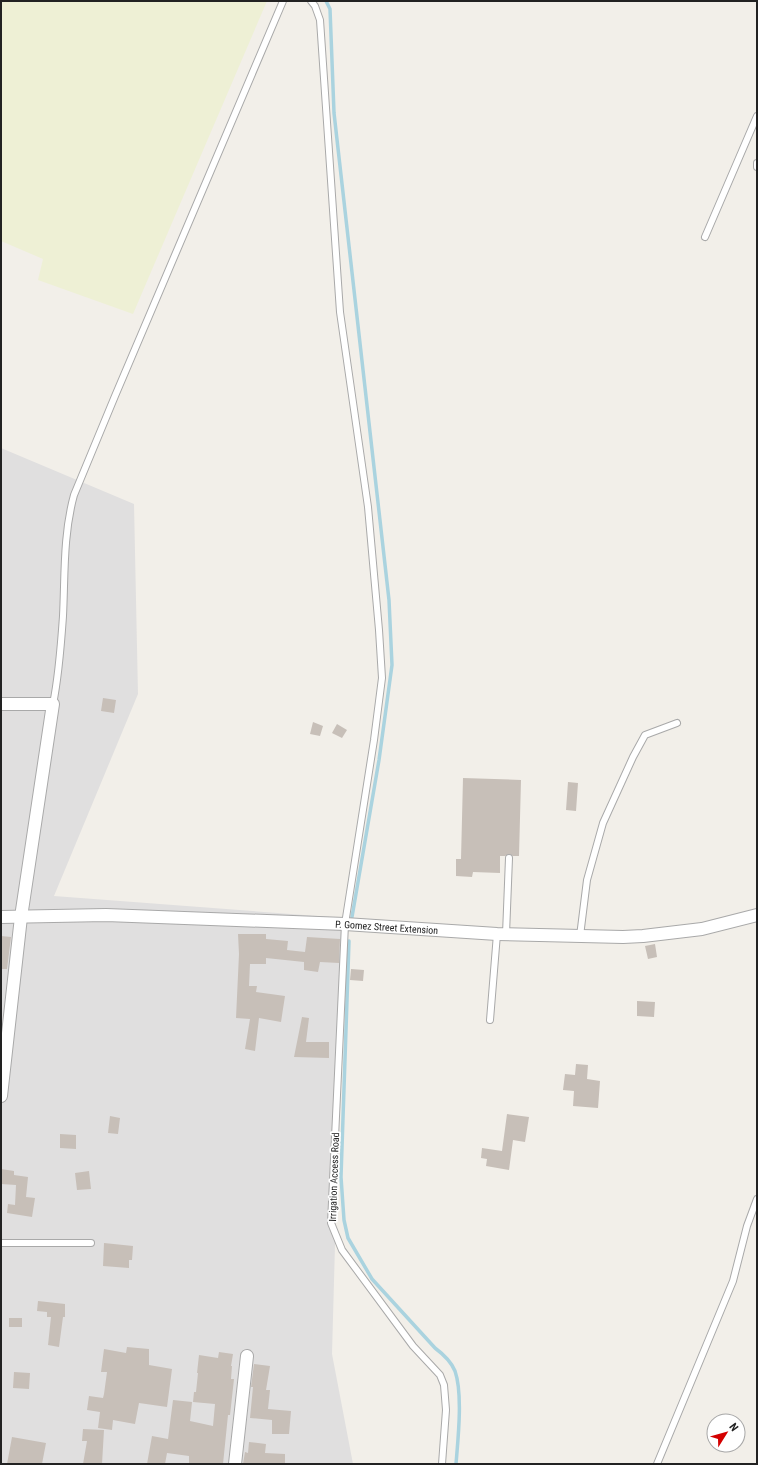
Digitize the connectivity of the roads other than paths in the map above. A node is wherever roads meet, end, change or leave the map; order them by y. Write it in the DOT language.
graph roads {
  1 [pos="283,1"];
  2 [pos="311,1"];
  3 [pos="757,116"];
  4 [pos="757,163"];
  5 [pos="757,167"];
  6 [pos="705,237"];
  7 [pos="1,704"];
  8 [pos="53,704"];
  9 [pos="676,723"];
  10 [pos="509,858"];
  11 [pos="754,916"];
  12 [pos="1,917"];
  13 [pos="21,917"];
  14 [pos="345,924"];
  15 [pos="502,934"];
  16 [pos="580,936"];
  17 [pos="490,1020"];
  18 [pos="1,1096"];
  19 [pos="757,1199"];
  20 [pos="1,1243"];
  21 [pos="91,1243"];
  22 [pos="247,1356"];
  23 [pos="235,1464"];
  24 [pos="442,1464"];
  25 [pos="657,1464"];
  1 -- 8 [label="lane"];
  2 -- 14 [label="lane, Irrigation Access Road"];
  3 -- 6 [label="lane"];
  4 -- 5 [label="lane"];
  7 -- 8 [label="street"];
  8 -- 13 [label="street"];
  9 -- 16 [label="lane"];
  10 -- 15 [label="lane"];
  11 -- 16 [label="street, P. Gomez Street Extension"];
  12 -- 13 [label="street, P. Gomez Street Extension"];
  13 -- 14 [label="street, P. Gomez Street Extension"];
  13 -- 18 [label="street"];
  14 -- 15 [label="street, P. Gomez Street Extension"];
  14 -- 24 [label="lane, Irrigation Access Road"];
  15 -- 16 [label="street, P. Gomez Street Extension"];
  15 -- 17 [label="lane"];
  19 -- 25 [label="lane"];
  20 -- 21 [label="lane"];
  22 -- 23 [label="street"];
}
